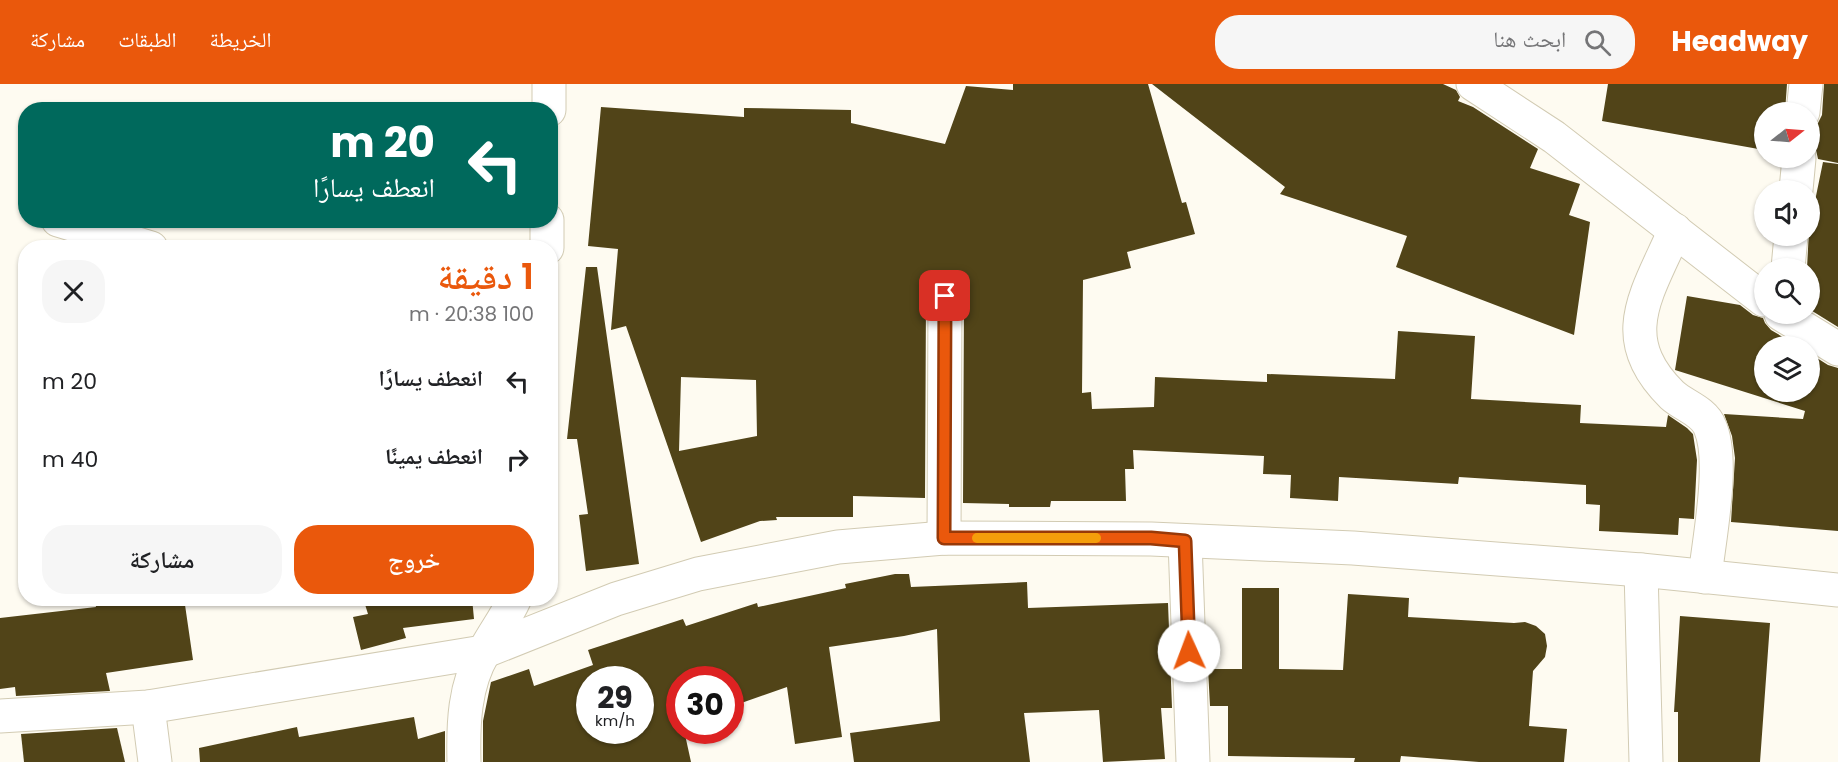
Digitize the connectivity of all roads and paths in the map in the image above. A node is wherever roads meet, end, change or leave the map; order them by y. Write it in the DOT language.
graph roads {
  1 [pos="549,84"];
  2 [pos="1473,84"];
  3 [pos="1806,84"];
  4 [pos="549,102"];
  5 [pos="1804,102"];
  6 [pos="85,228"];
  7 [pos="1676,230"];
  8 [pos="124,240"];
  9 [pos="1754,292"];
  10 [pos="945,296"];
  11 [pos="1799,324"];
  12 [pos="1838,349"];
  13 [pos="944,538"];
  14 [pos="1185,541"];
  15 [pos="1641,570"];
  16 [pos="1705,577"];
  17 [pos="1838,590"];
  18 [pos="512,606"];
  19 [pos="483,652"];
  20 [pos="148,707"];
  21 [pos="0,716"];
  22 [pos="155,762"];
  23 [pos="464,762"];
  24 [pos="1193,762"];
  25 [pos="1646,762"];
  1 -- 4 [label="street"];
  2 -- 7 [label="street"];
  3 -- 5 [label="street"];
  6 -- 8 [label="street"];
  7 -- 9 [label="street"];
  7 -- 16 [label="street"];
  10 -- 13 [label="street"];
  11 -- 12 [label="street"];
  13 -- 14 [label="street"];
  13 -- 19 [label="street"];
  14 -- 15 [label="street"];
  14 -- 24 [label="street"];
  15 -- 16 [label="street"];
  15 -- 25 [label="street"];
  16 -- 17 [label="street"];
  18 -- 19 [label="street"];
  19 -- 20 [label="street"];
  19 -- 23 [label="street"];
  20 -- 21 [label="street"];
  20 -- 22 [label="street"];
}
